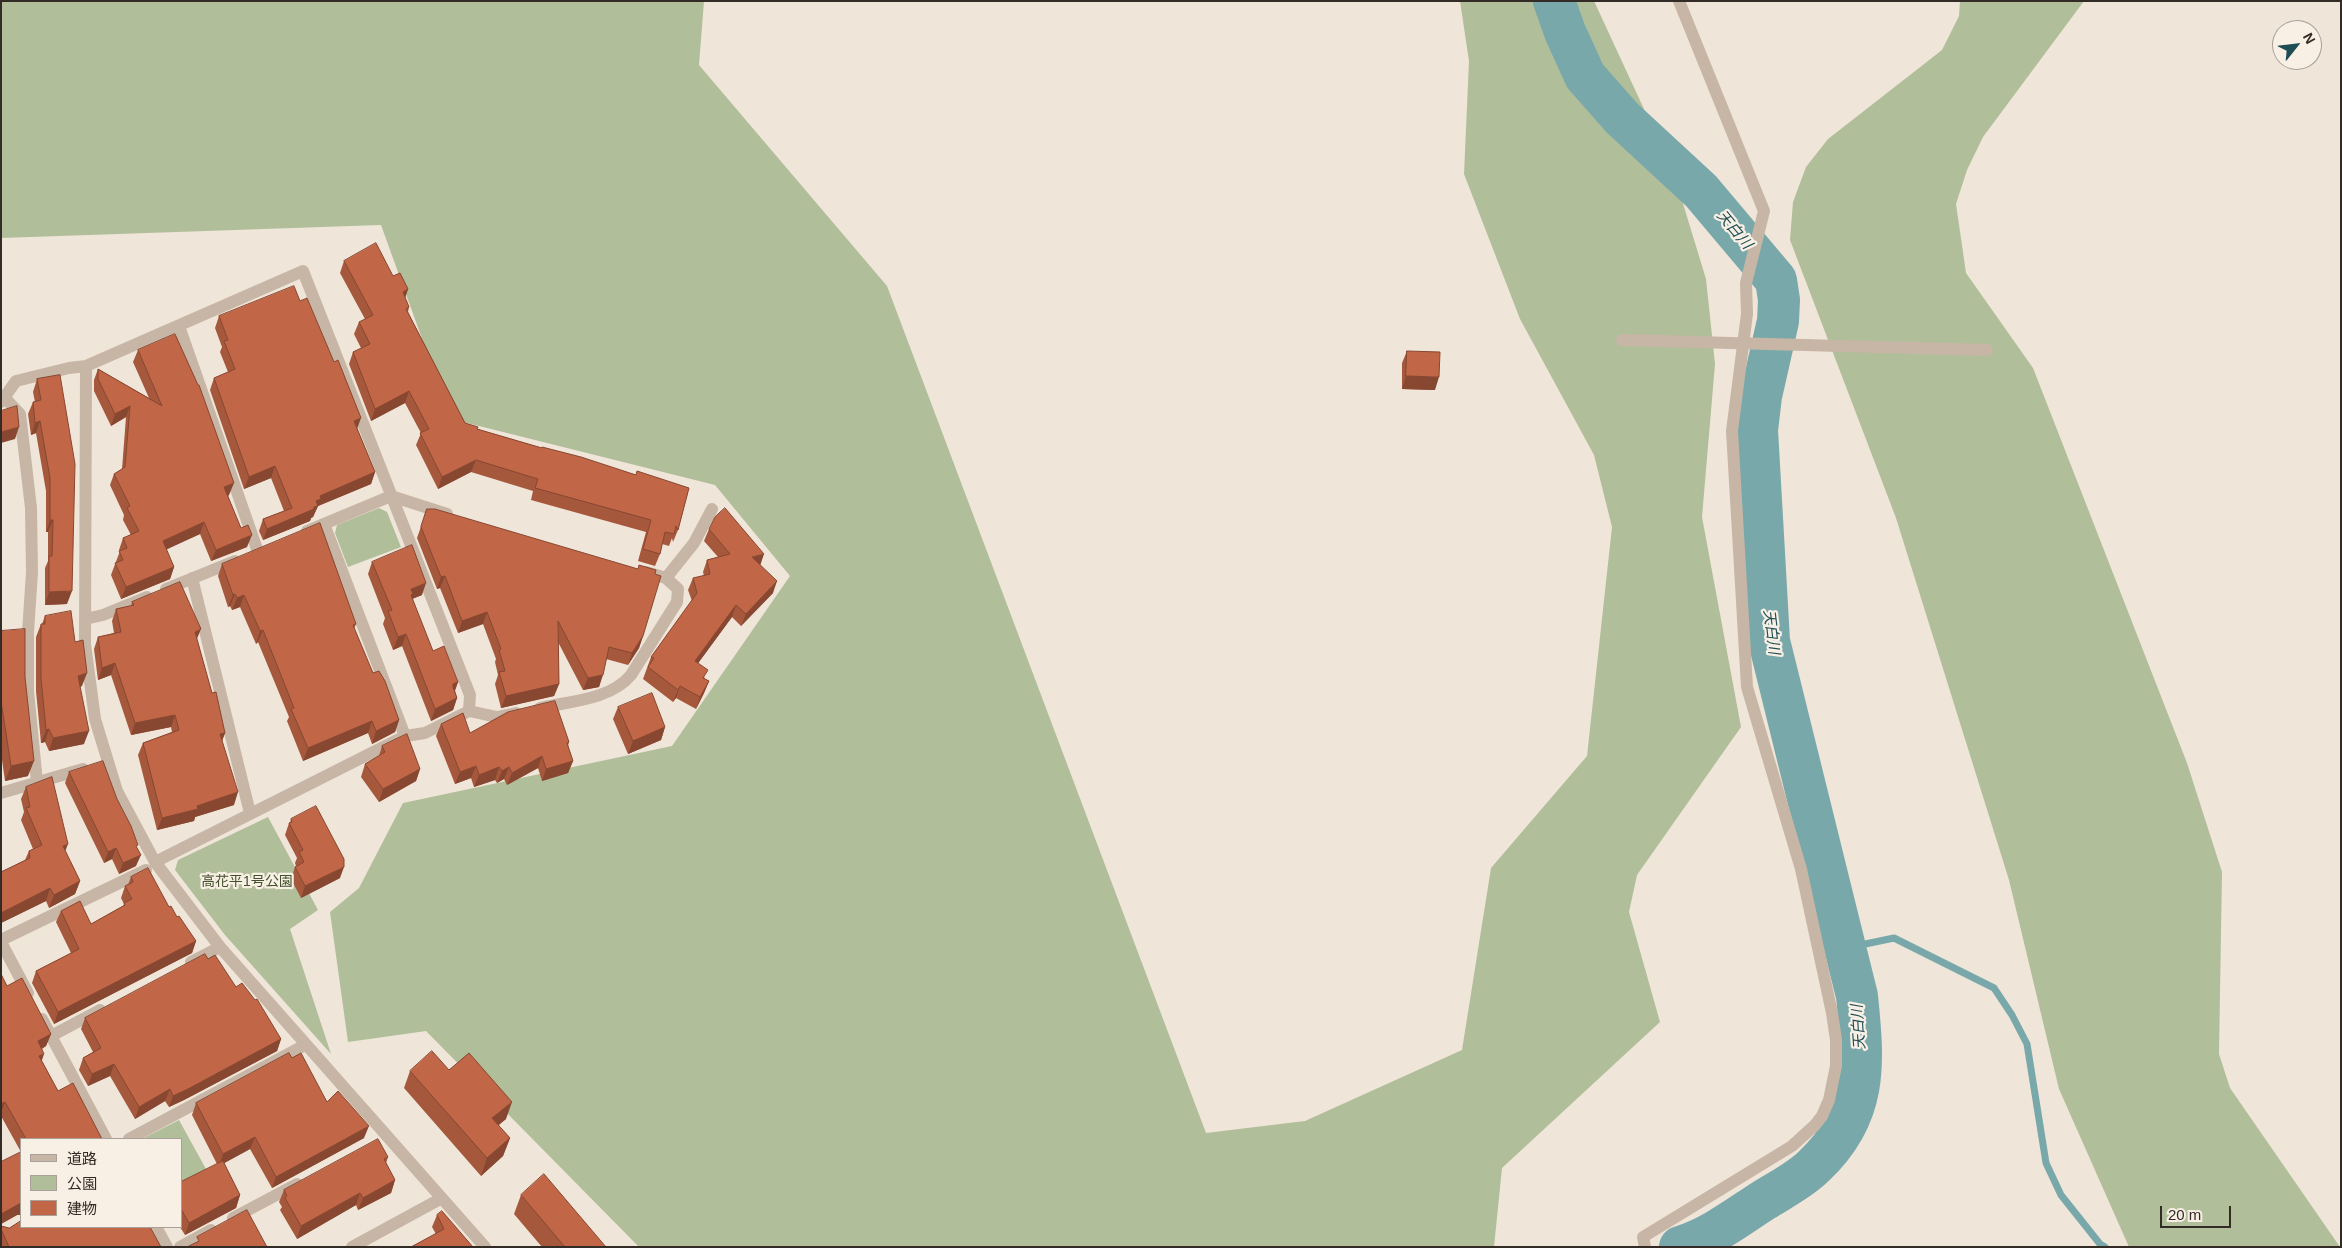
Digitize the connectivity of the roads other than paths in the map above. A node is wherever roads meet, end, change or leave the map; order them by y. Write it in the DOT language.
graph roads {
  1 [pos="1679,1"];
  2 [pos="179,326"];
  3 [pos="1622,340"];
  4 [pos="1987,350"];
  5 [pos="86,366"];
  6 [pos="3,400"];
  7 [pos="391,496"];
  8 [pos="712,509"];
  9 [pos="455,516"];
  10 [pos="324,524"];
  11 [pos="291,538"];
  12 [pos="638,570"];
  13 [pos="192,578"];
  14 [pos="666,578"];
  15 [pos="85,619"];
  16 [pos="469,710"];
  17 [pos="405,736"];
  18 [pos="107,761"];
  19 [pos="37,782"];
  20 [pos="1,793"];
  21 [pos="250,813"];
  22 [pos="156,863"];
  23 [pos="1,941"];
  24 [pos="220,947"];
  25 [pos="178,970"];
  26 [pos="110,1005"];
  27 [pos="51,1036"];
  28 [pos="305,1045"];
  29 [pos="105,1138"];
  30 [pos="131,1138"];
  31 [pos="310,1177"];
  32 [pos="442,1198"];
  33 [pos="157,1228"];
  34 [pos="1644,1242"];
  35 [pos="167,1247"];
  36 [pos="180,1247"];
  37 [pos="352,1247"];
  38 [pos="486,1247"];
  1 -- 34 [label="street"];
  2 -- 5 [label="street"];
  2 -- 7 [label="street"];
  2 -- 13 [label="street"];
  3 -- 4 [label="street, bridge"];
  5 -- 6 [label="street"];
  5 -- 15 [label="street"];
  6 -- 19 [label="street"];
  7 -- 9 [label="street"];
  7 -- 10 [label="street"];
  7 -- 16 [label="street"];
  8 -- 14 [label="street"];
  10 -- 11 [label="street"];
  10 -- 17 [label="street"];
  12 -- 14 [label="street"];
  13 -- 15 [label="street"];
  13 -- 21 [label="street"];
  14 -- 16 [label="street"];
  15 -- 18 [label="street"];
  16 -- 17 [label="street"];
  17 -- 21 [label="street"];
  18 -- 19 [label="street"];
  18 -- 22 [label="street"];
  19 -- 20 [label="street"];
  21 -- 22 [label="street"];
  22 -- 23 [label="street"];
  22 -- 24 [label="street"];
  23 -- 27 [label="street"];
  24 -- 25 [label="street"];
  24 -- 28 [label="street"];
  26 -- 27 [label="street"];
  27 -- 29 [label="street"];
  28 -- 30 [label="street"];
  28 -- 32 [label="street"];
  31 -- 36 [label="street"];
  32 -- 37 [label="street"];
  32 -- 38 [label="street"];
  33 -- 35 [label="street"];
}
